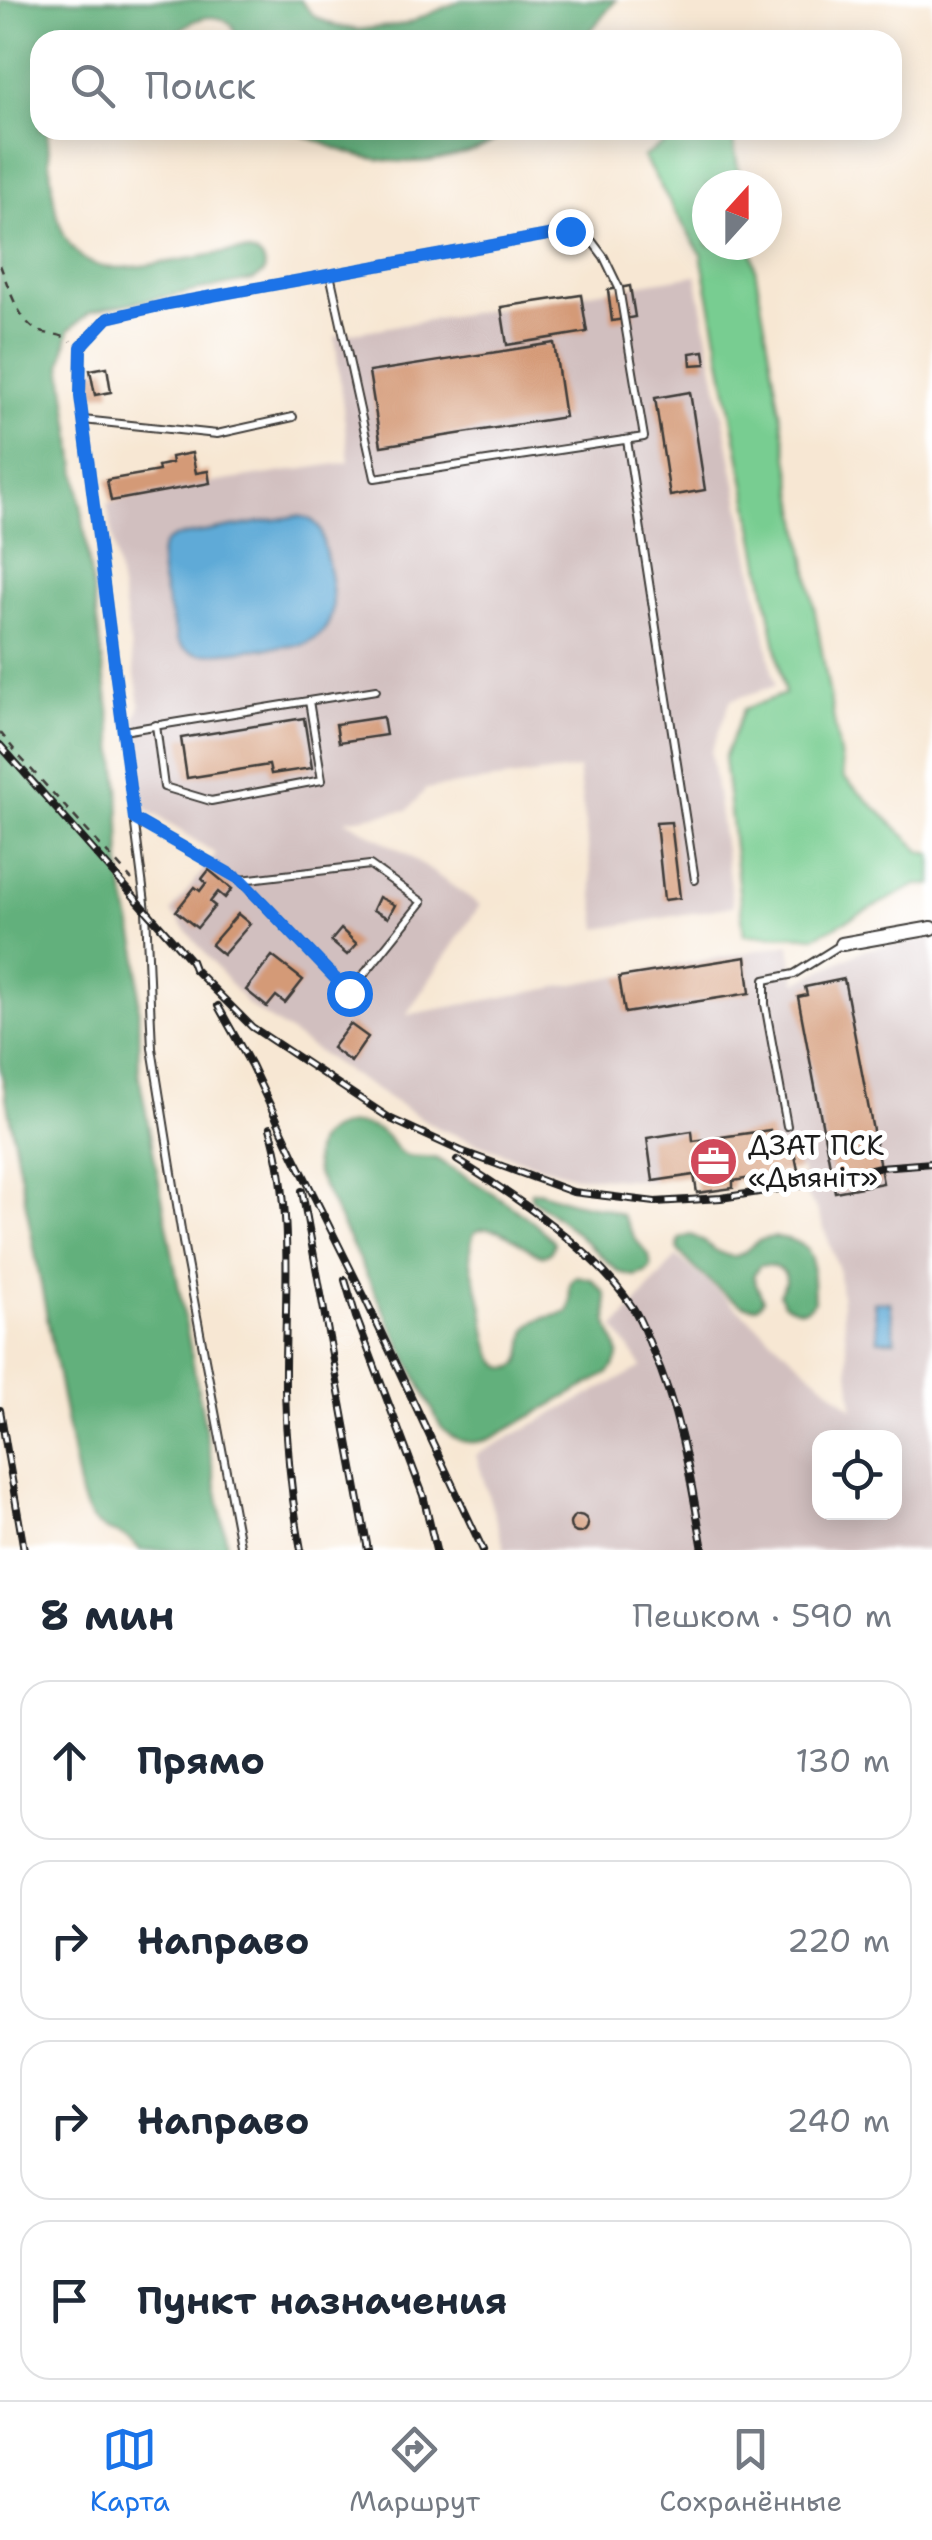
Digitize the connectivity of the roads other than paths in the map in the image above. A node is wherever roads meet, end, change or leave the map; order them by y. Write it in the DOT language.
graph roads {
  1 [pos="330,274"];
  2 [pos="293,417"];
  3 [pos="83,420"];
  4 [pos="627,440"];
  5 [pos="376,690"];
  6 [pos="310,701"];
  7 [pos="156,725"];
  8 [pos="123,731"];
  9 [pos="134,819"];
  10 [pos="241,880"];
  11 [pos="695,880"];
  12 [pos="932,928"];
  13 [pos="842,944"];
  14 [pos="787,1126"];
  15 [pos="241,1550"];
  1 -- 3 [label="lane"];
  1 -- 4 [label="lane"];
  1 -- 4 [label="lane"];
  2 -- 3 [label="lane"];
  3 -- 8 [label="lane"];
  4 -- 11 [label="lane"];
  5 -- 6 [label="lane"];
  6 -- 7 [label="lane"];
  6 -- 7 [label="lane"];
  7 -- 8 [label="lane"];
  8 -- 9 [label="lane"];
  9 -- 10 [label="lane"];
  9 -- 15 [label="lane"];
  10 -- 10 [label="lane"];
  12 -- 13 [label="street"];
  13 -- 14 [label="lane"];
}
